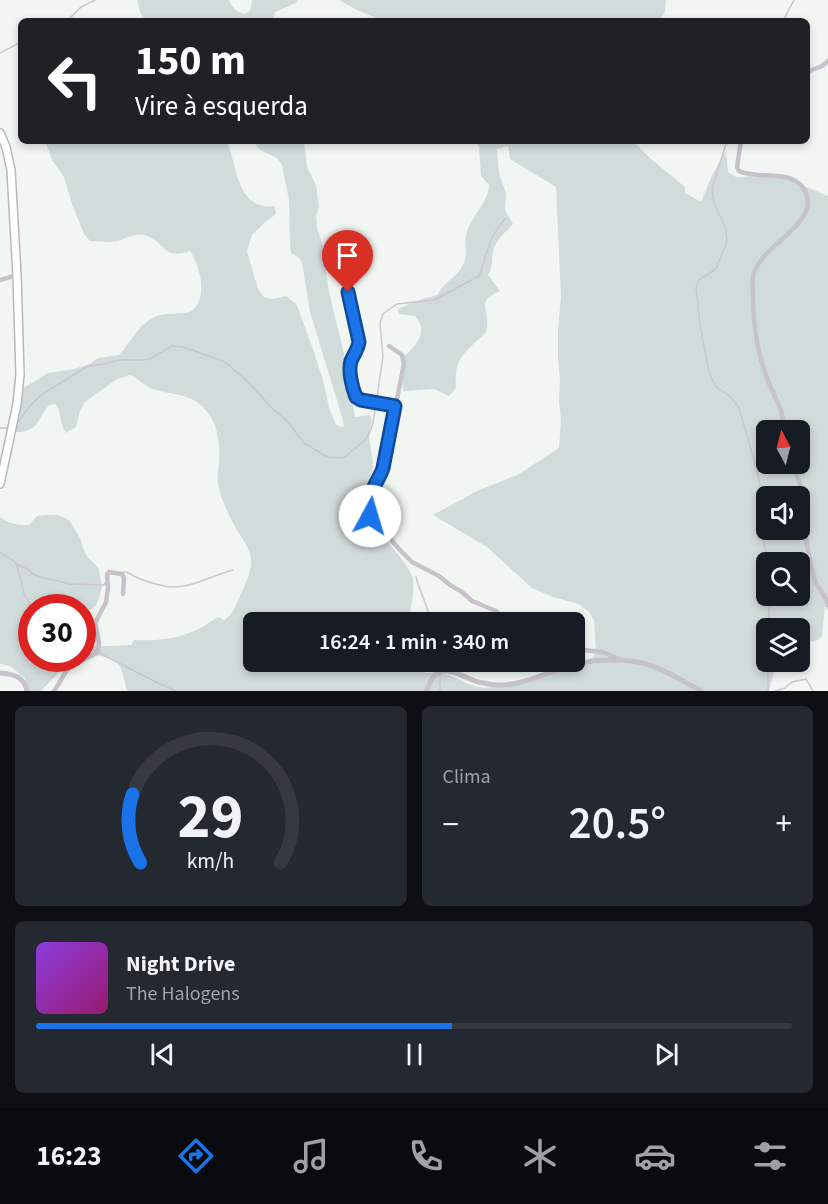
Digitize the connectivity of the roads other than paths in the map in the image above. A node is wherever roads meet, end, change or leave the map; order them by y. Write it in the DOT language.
graph roads {
  1 [pos="828,61"];
  2 [pos="810,71"];
  3 [pos="0,133"];
  4 [pos="741,144"];
  5 [pos="17,275"];
  6 [pos="0,280"];
  7 [pos="348,292"];
  8 [pos="389,346"];
  9 [pos="395,406"];
  10 [pos="783,420"];
  11 [pos="796,474"];
  12 [pos="0,484"];
  13 [pos="123,594"];
  14 [pos="828,605"];
  15 [pos="497,612"];
  16 [pos="585,650"];
  17 [pos="623,661"];
  18 [pos="0,673"];
  19 [pos="27,691"];
  20 [pos="54,691"];
  21 [pos="426,691"];
  22 [pos="702,691"];
  1 -- 2 [label="street"];
  3 -- 5 [label="main road"];
  4 -- 10 [label="street"];
  5 -- 6 [label="street"];
  5 -- 12 [label="main road"];
  7 -- 9 [label="street"];
  8 -- 9 [label="street"];
  9 -- 15 [label="street"];
  11 -- 14 [label="street"];
  13 -- 20 [label="street"];
  16 -- 17 [label="street"];
  17 -- 21 [label="street"];
  17 -- 22 [label="street"];
  18 -- 19 [label="street"];
}
